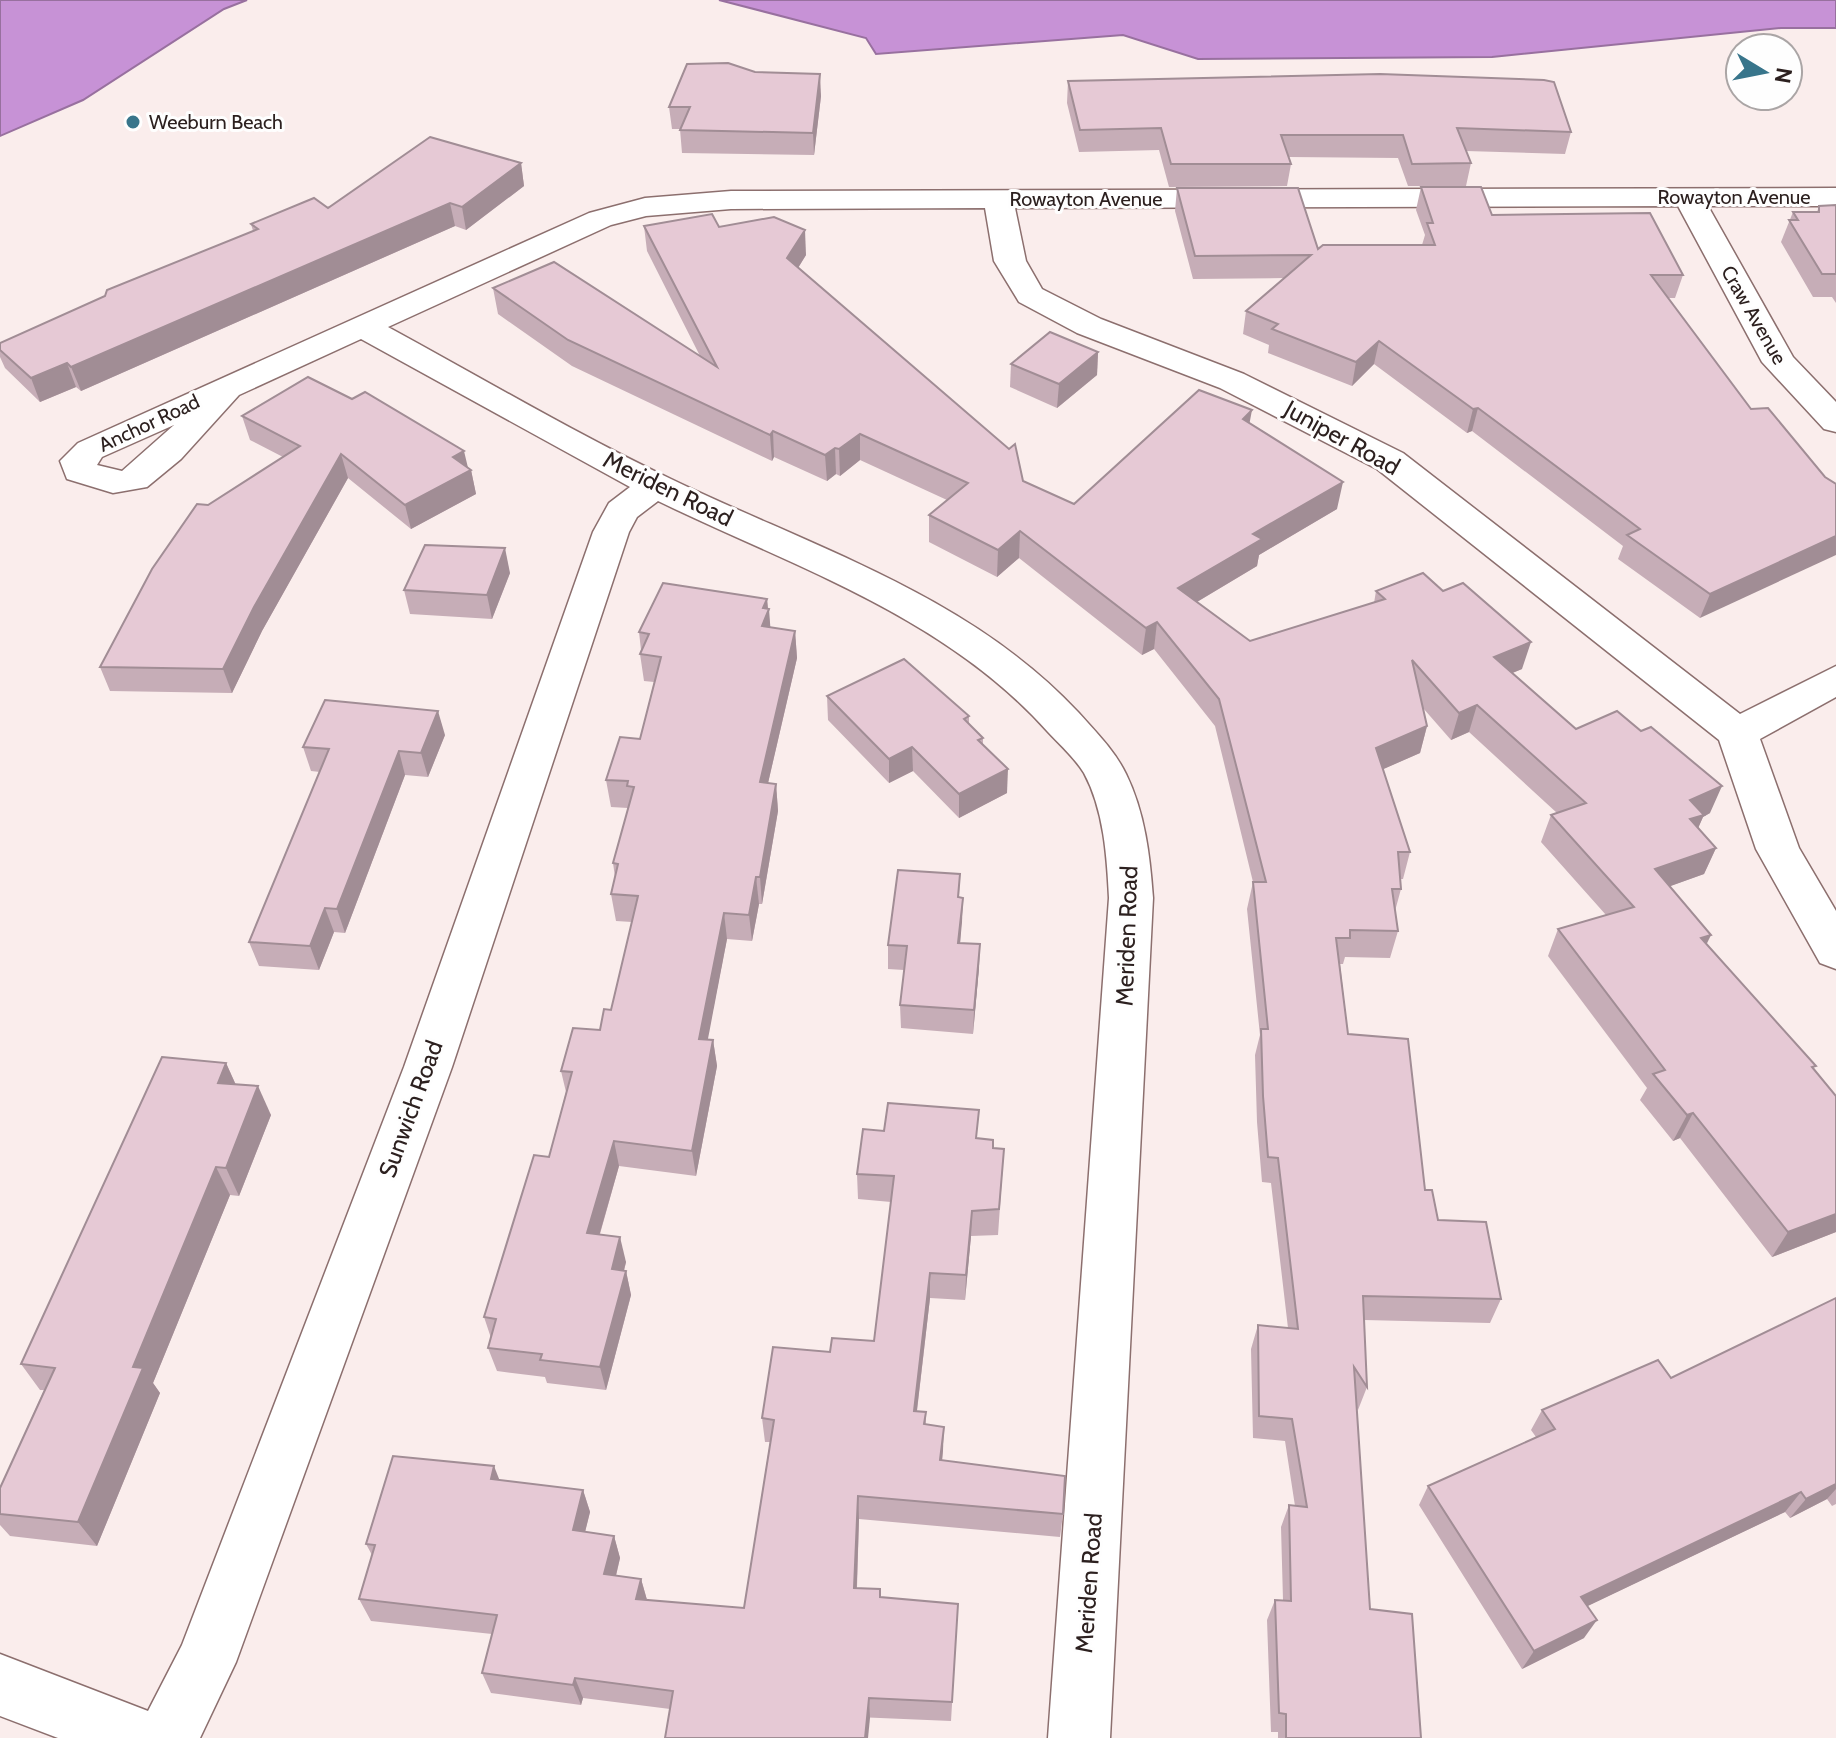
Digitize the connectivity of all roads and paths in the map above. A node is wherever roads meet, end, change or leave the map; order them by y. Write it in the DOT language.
graph roads {
  1 [pos="1836,197"];
  2 [pos="1688,198"];
  3 [pos="998,199"];
  4 [pos="361,326"];
  5 [pos="227,388"];
  6 [pos="1836,422"];
  7 [pos="655,486"];
  8 [pos="1836,680"];
  9 [pos="1737,733"];
  10 [pos="1836,951"];
  11 [pos="0,1685"];
  12 [pos="139,1738"];
  13 [pos="167,1738"];
  14 [pos="1079,1738"];
  1 -- 2 [label="street, Rowayton Avenue"];
  2 -- 3 [label="street, Rowayton Avenue"];
  2 -- 6 [label="street, Craw Avenue"];
  3 -- 4 [label="street, Rowayton Avenue"];
  3 -- 9 [label="street, Juniper Road"];
  4 -- 5 [label="street, Anchor Road"];
  4 -- 7 [label="street, Meriden Road"];
  7 -- 13 [label="street, Sunwich Road"];
  7 -- 14 [label="street, Meriden Road"];
  8 -- 9 [label="street"];
  9 -- 10 [label="street"];
  11 -- 12 [label="street"];
}
